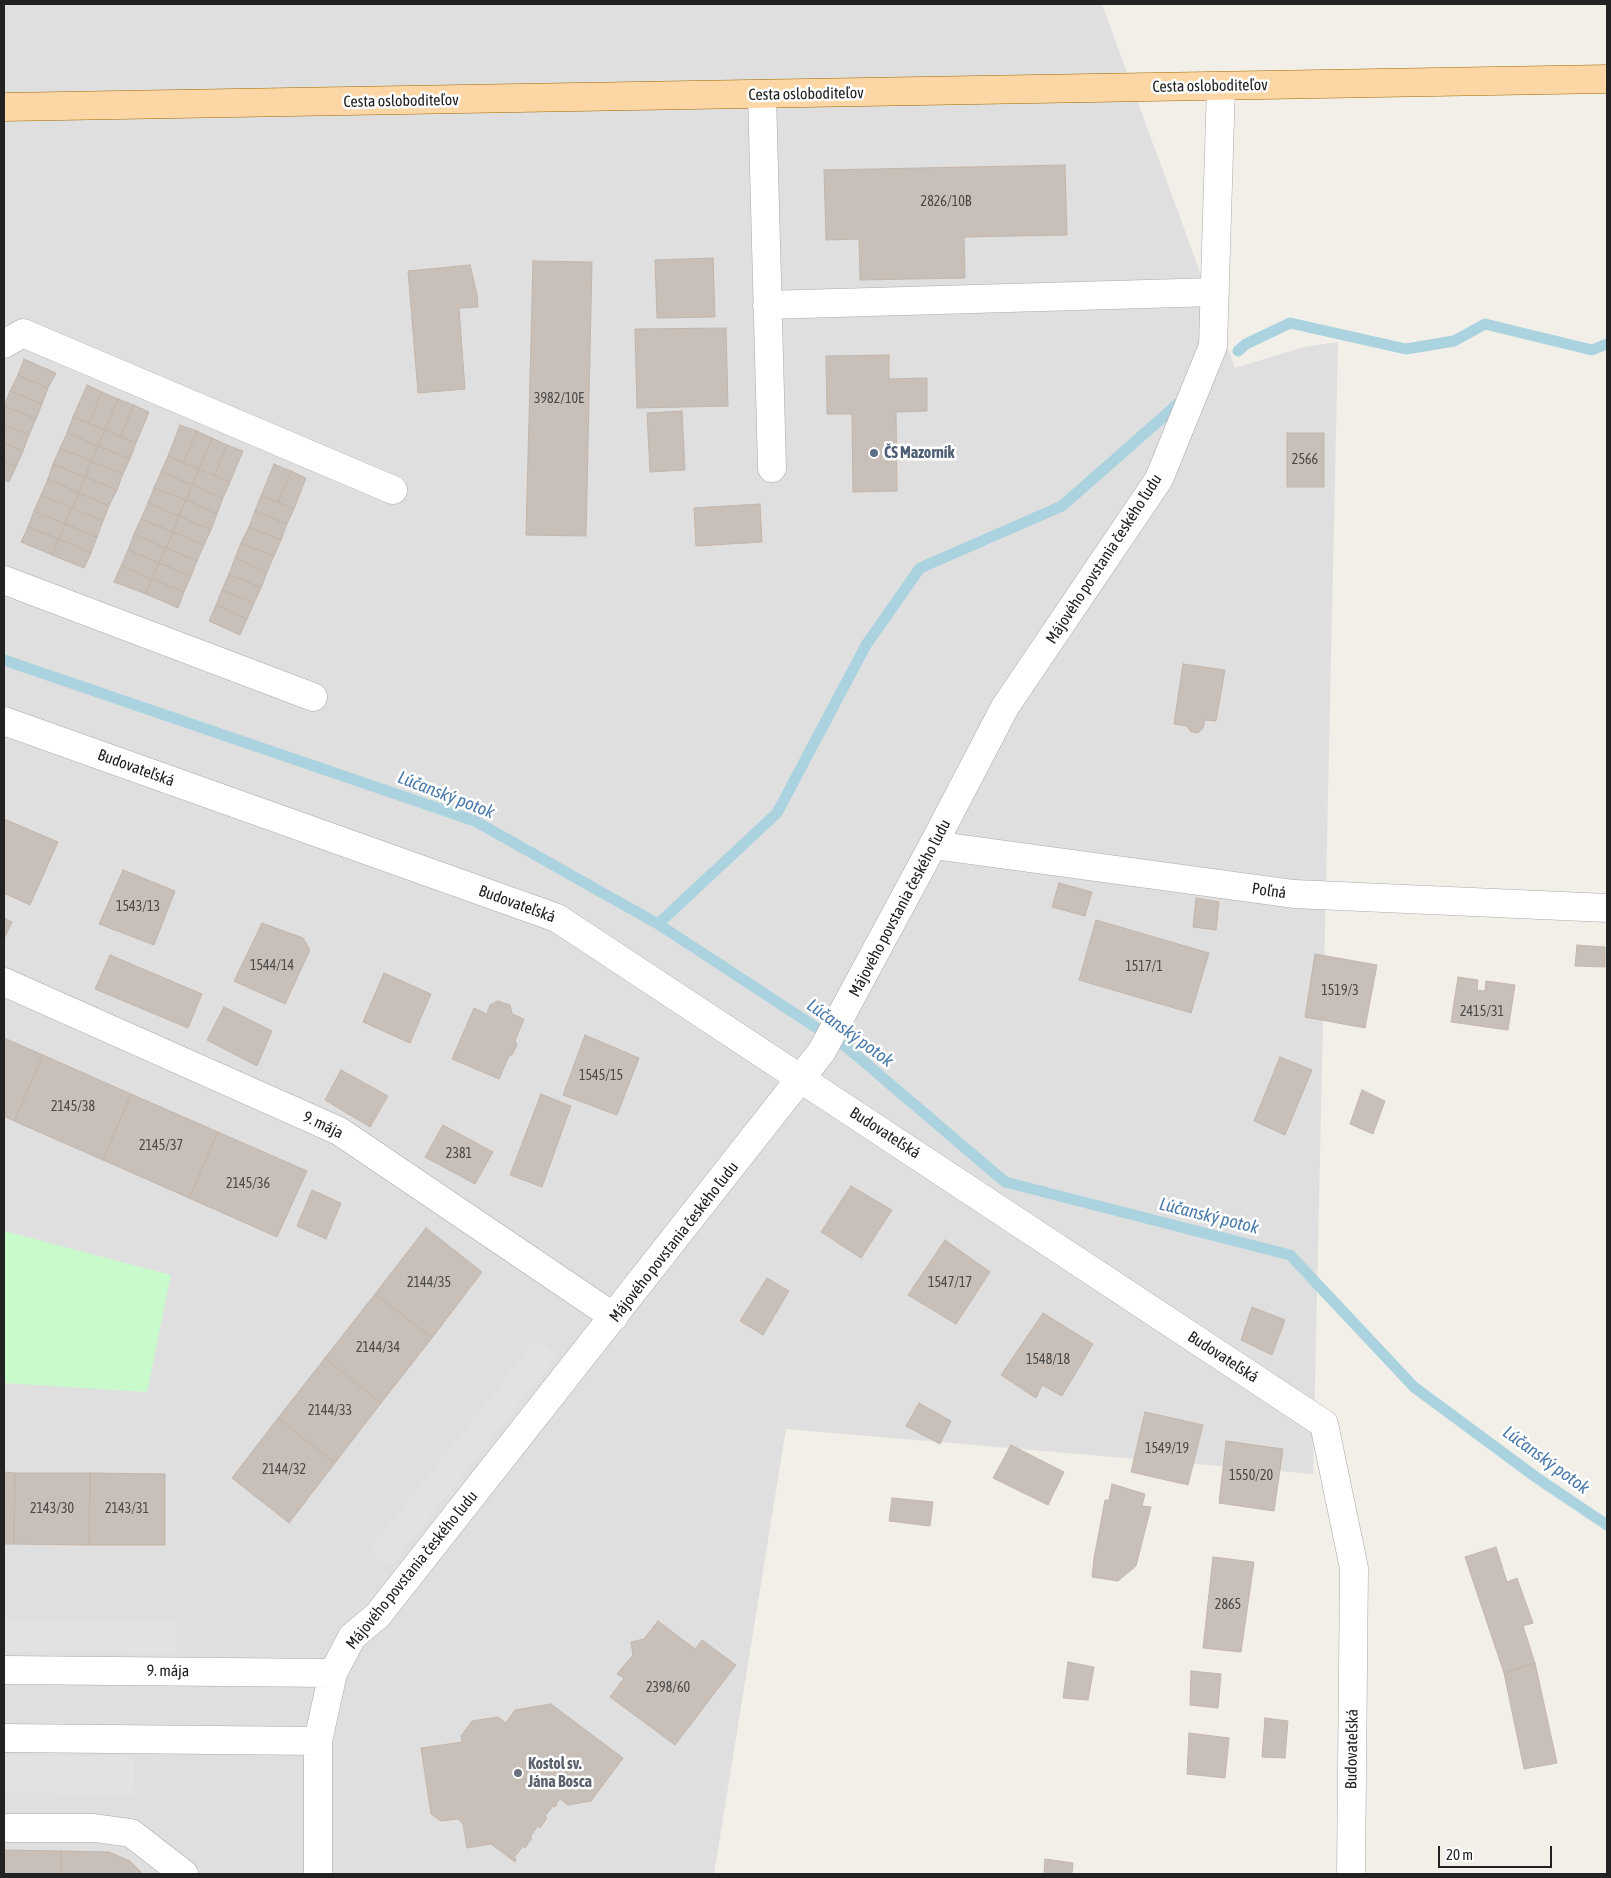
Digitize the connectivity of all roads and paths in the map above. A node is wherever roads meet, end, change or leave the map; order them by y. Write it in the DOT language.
graph roads {
  1 [pos="1607,79"];
  2 [pos="1220,86"];
  3 [pos="762,94"];
  4 [pos="4,107"];
  5 [pos="1215,292"];
  6 [pos="767,305"];
  7 [pos="4,344"];
  8 [pos="772,468"];
  9 [pos="393,490"];
  10 [pos="4,580"];
  11 [pos="313,697"];
  12 [pos="4,721"];
  13 [pos="933,845"];
  14 [pos="1607,908"];
  15 [pos="4,982"];
  16 [pos="803,1078"];
  17 [pos="614,1317"];
  18 [pos="4,1670"];
  19 [pos="333,1674"];
  20 [pos="4,1738"];
  21 [pos="318,1741"];
  22 [pos="4,1828"];
  23 [pos="184,1874"];
  24 [pos="318,1874"];
  25 [pos="1351,1874"];
  1 -- 2 [label="main road, Cesta osloboditeľov"];
  2 -- 3 [label="main road, Cesta osloboditeľov"];
  2 -- 5 [label="street, Májového povstania českého ľudu"];
  3 -- 4 [label="main road, Cesta osloboditeľov"];
  3 -- 6 [label="street"];
  5 -- 6 [label="street"];
  5 -- 13 [label="street, Májového povstania českého ľudu"];
  6 -- 8 [label="street"];
  7 -- 9 [label="street"];
  10 -- 11 [label="street"];
  12 -- 16 [label="street, Budovateľská"];
  13 -- 14 [label="street, Poľná"];
  13 -- 16 [label="street, Májového povstania českého ľudu"];
  15 -- 17 [label="street, 9. mája"];
  16 -- 17 [label="street, Májového povstania českého ľudu"];
  16 -- 25 [label="street, Budovateľská"];
  17 -- 19 [label="street, Májového povstania českého ľudu"];
  18 -- 19 [label="street, 9. mája"];
  19 -- 21 [label="street, Májového povstania českého ľudu"];
  20 -- 21 [label="street"];
  21 -- 24 [label="street, Májového povstania českého ľudu"];
  22 -- 23 [label="street"];
}
